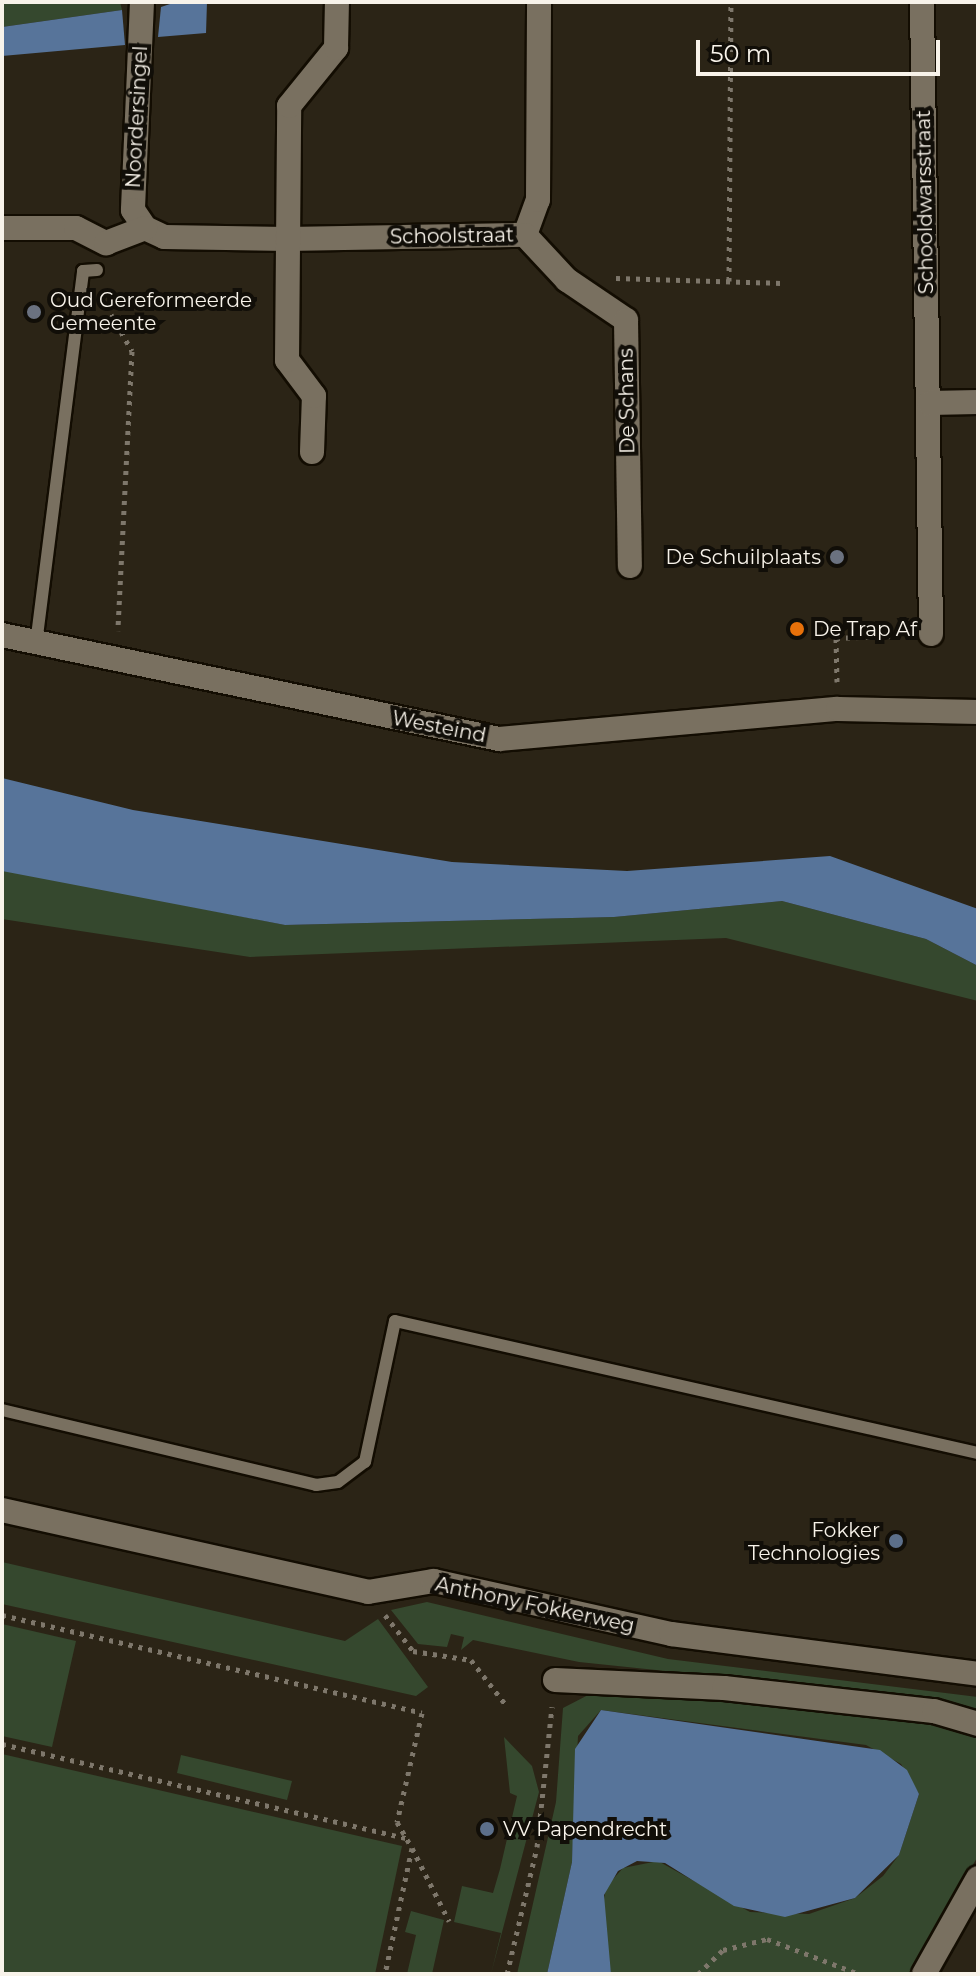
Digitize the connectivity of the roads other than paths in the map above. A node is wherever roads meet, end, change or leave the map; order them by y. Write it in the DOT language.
graph roads {
  1 [pos="142,2"];
  2 [pos="337,2"];
  3 [pos="539,2"];
  4 [pos="922,2"];
  5 [pos="2,228"];
  6 [pos="145,228"];
  7 [pos="525,235"];
  8 [pos="287,239"];
  9 [pos="97,270"];
  10 [pos="978,402"];
  11 [pos="929,403"];
  12 [pos="312,452"];
  13 [pos="630,566"];
  14 [pos="931,634"];
  15 [pos="2,635"];
  16 [pos="36,644"];
  17 [pos="978,712"];
  18 [pos="2,1410"];
  19 [pos="978,1453"];
  20 [pos="2,1510"];
  21 [pos="978,1674"];
  22 [pos="555,1680"];
  23 [pos="978,1724"];
  24 [pos="978,1878"];
  25 [pos="924,1974"];
  1 -- 6 [label="street, Noordersingel"];
  2 -- 8 [label="street"];
  3 -- 7 [label="street, Schoolstraat"];
  4 -- 11 [label="street, Schooldwarsstraat"];
  5 -- 6 [label="street"];
  6 -- 8 [label="street"];
  7 -- 8 [label="street, Schoolstraat"];
  7 -- 13 [label="street, De Schans"];
  8 -- 12 [label="street"];
  9 -- 16 [label="lane"];
  10 -- 11 [label="street"];
  11 -- 14 [label="street, Schooldwarsstraat"];
  15 -- 16 [label="street, Westeind"];
  16 -- 17 [label="street, Westeind"];
  18 -- 19 [label="lane"];
  20 -- 21 [label="street, Anthony Fokkerweg"];
  22 -- 23 [label="street"];
  24 -- 25 [label="street"];
}
